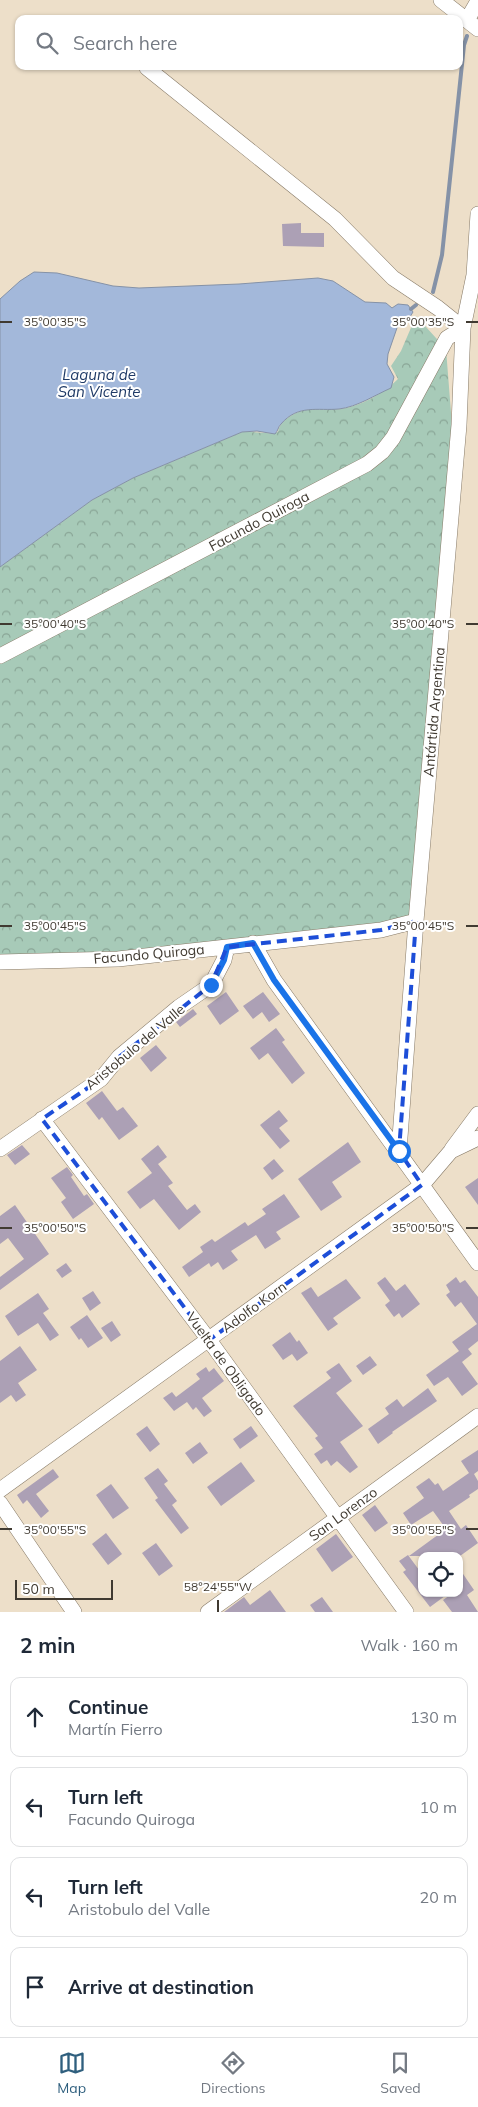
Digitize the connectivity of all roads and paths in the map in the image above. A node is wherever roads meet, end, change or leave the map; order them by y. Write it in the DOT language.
graph roads {
  1 [pos="441,0"];
  2 [pos="478,1"];
  3 [pos="460,15"];
  4 [pos="463,17"];
  5 [pos="473,25"];
  6 [pos="149,70"];
  7 [pos="478,214"];
  8 [pos="476,276"];
  9 [pos="463,328"];
  10 [pos="0,656"];
  11 [pos="416,921"];
  12 [pos="253,943"];
  13 [pos="227,947"];
  14 [pos="0,962"];
  15 [pos="478,1114"];
  16 [pos="42,1119"];
  17 [pos="478,1138"];
  18 [pos="0,1149"];
  19 [pos="399,1151"];
  20 [pos="451,1151"];
  21 [pos="422,1186"];
  22 [pos="478,1263"];
  23 [pos="209,1340"];
  24 [pos="478,1416"];
  25 [pos="0,1490"];
  26 [pos="0,1503"];
  27 [pos="339,1518"];
  28 [pos="74,1612"];
  29 [pos="208,1612"];
  30 [pos="406,1612"];
  1 -- 3 [label="street"];
  2 -- 5 [label="street"];
  4 -- 5 [label="street"];
  6 -- 9 [label="street"];
  7 -- 8 [label="street, Antártida Argentina"];
  8 -- 9 [label="street, Antártida Argentina"];
  9 -- 10 [label="street, Facundo Quiroga"];
  9 -- 11 [label="street, Antártida Argentina"];
  11 -- 12 [label="street, Facundo Quiroga"];
  11 -- 19 [label="street, Antártida Argentina"];
  12 -- 13 [label="street, Facundo Quiroga"];
  12 -- 19 [label="street"];
  13 -- 14 [label="street, Facundo Quiroga"];
  13 -- 16 [label="street, Aristobulo del Valle"];
  15 -- 20 [label="street"];
  16 -- 18 [label="street, Aristobulo del Valle"];
  16 -- 23 [label="street, Vuelta de Obligado"];
  17 -- 20 [label="street, Adolfo Korn"];
  19 -- 21 [label="street"];
  20 -- 21 [label="street, Adolfo Korn"];
  21 -- 22 [label="street"];
  21 -- 23 [label="street, Adolfo Korn"];
  23 -- 25 [label="street, Adolfo Korn"];
  23 -- 27 [label="street, Vuelta de Obligado"];
  24 -- 27 [label="street, San Lorenzo"];
  26 -- 28 [label="street"];
  27 -- 29 [label="street, San Lorenzo"];
  27 -- 30 [label="street, Vuelta de Obligado"];
}
